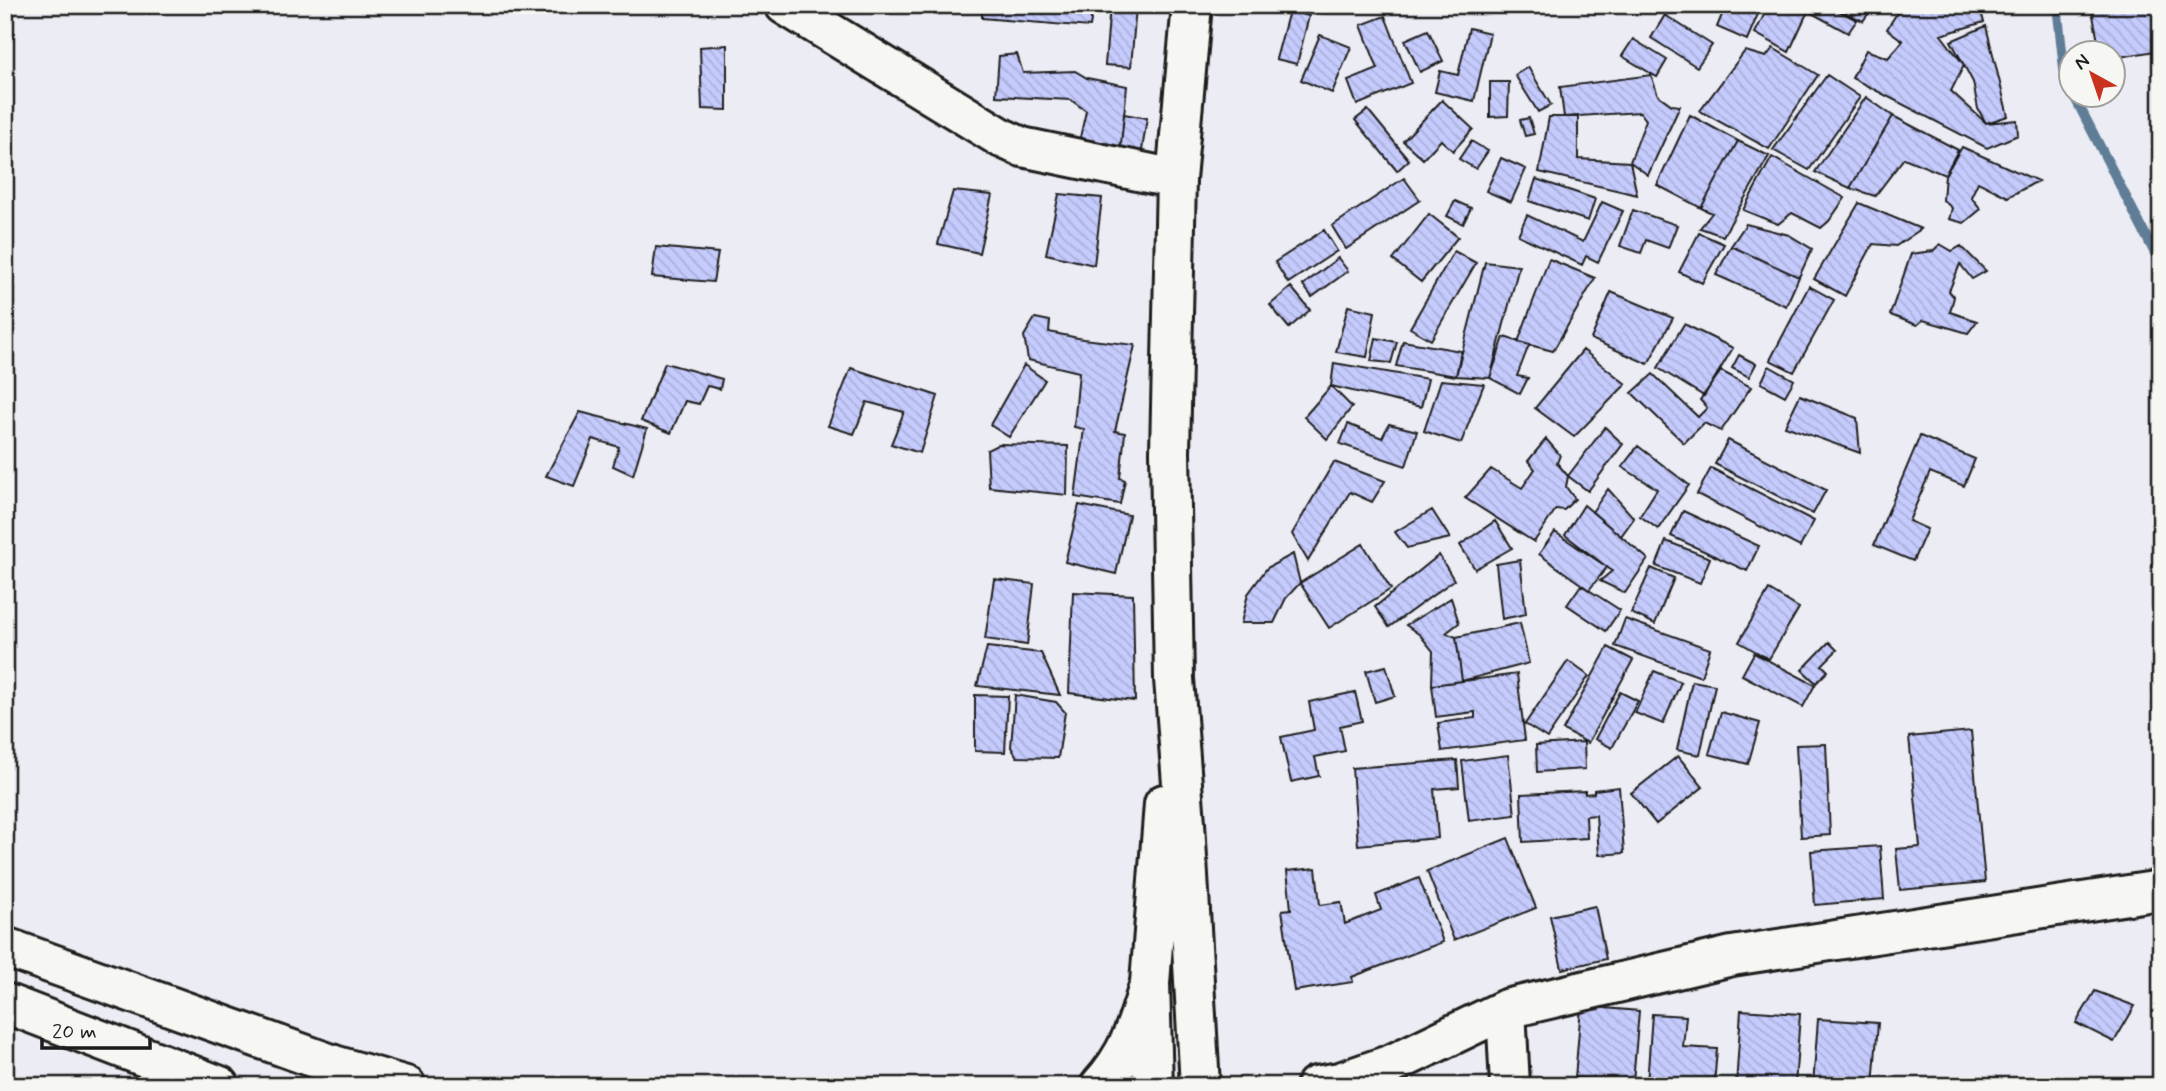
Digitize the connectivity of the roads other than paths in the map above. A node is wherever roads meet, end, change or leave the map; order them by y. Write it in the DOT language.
graph roads {
  1 [pos="785,5"];
  2 [pos="1192,5"];
  3 [pos="1176,178"];
  4 [pos="1174,679"];
  5 [pos="2161,890"];
  6 [pos="5,947"];
  7 [pos="1150,983"];
  8 [pos="5,1003"];
  9 [pos="1506,1009"];
  10 [pos="395,1084"];
  11 [pos="220,1086"];
  12 [pos="1100,1086"];
  13 [pos="1153,1086"];
  14 [pos="1200,1086"];
  15 [pos="1316,1086"];
  16 [pos="1510,1086"];
  1 -- 3 [label="street"];
  2 -- 3 [label="street"];
  3 -- 4 [label="street"];
  4 -- 7 [label="street"];
  4 -- 14 [label="street"];
  5 -- 9 [label="street"];
  6 -- 10 [label="street"];
  7 -- 12 [label="street"];
  7 -- 13 [label="street"];
  8 -- 11 [label="street"];
  9 -- 15 [label="street"];
  9 -- 16 [label="street"];
}
